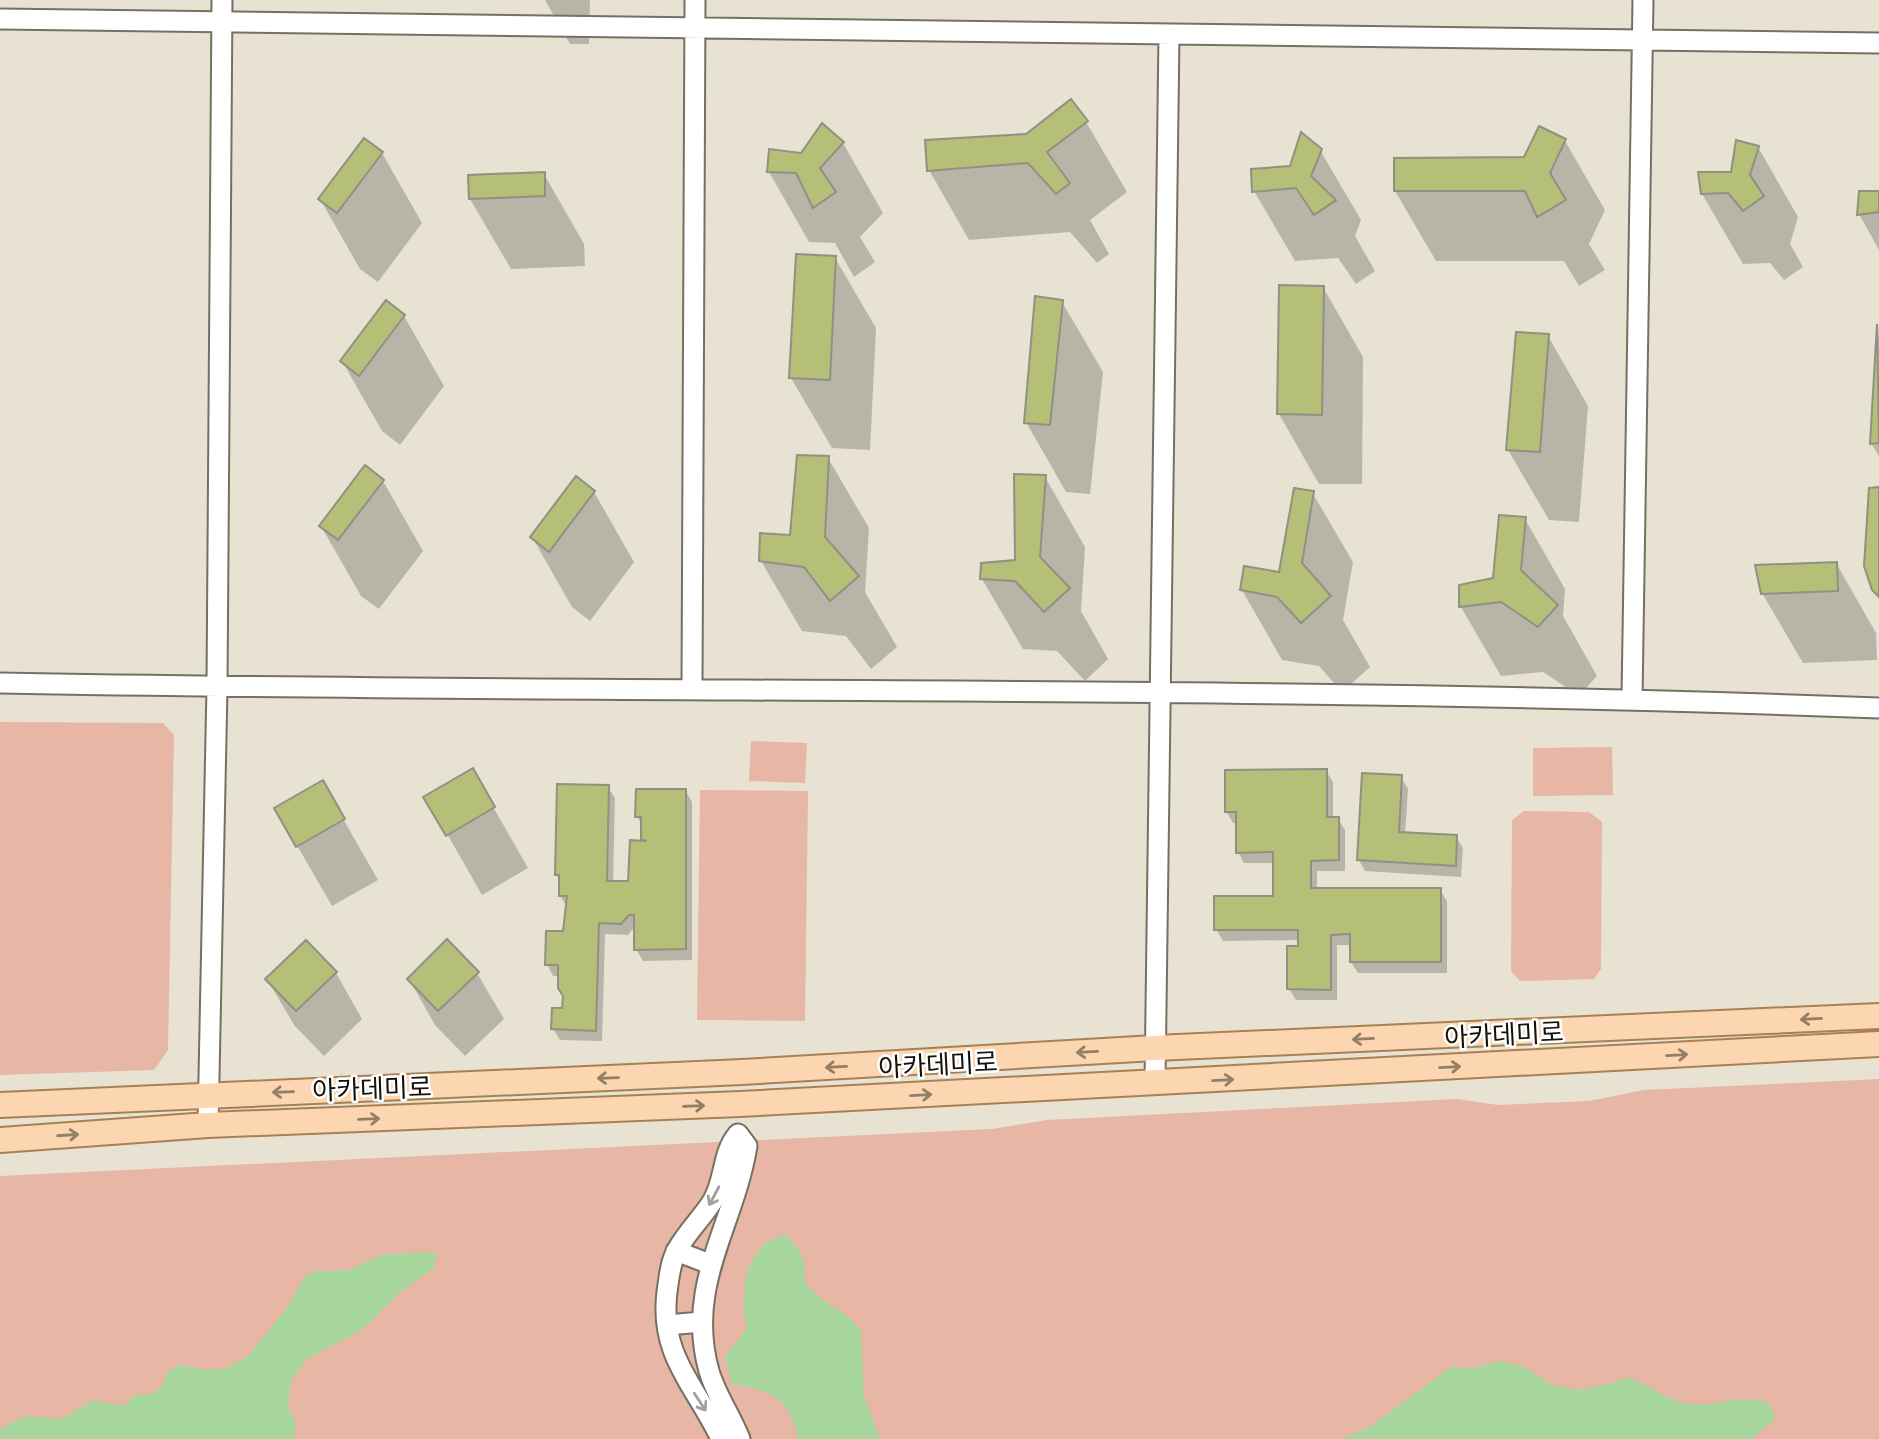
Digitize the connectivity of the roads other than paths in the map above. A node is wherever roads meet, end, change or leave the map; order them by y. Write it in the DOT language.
graph roads {
  1 [pos="222,0"];
  2 [pos="695,0"];
  3 [pos="1643,0"];
  4 [pos="0,19"];
  5 [pos="221,23"];
  6 [pos="694,29"];
  7 [pos="1169,35"];
  8 [pos="1642,40"];
  9 [pos="1879,43"];
  10 [pos="0,683"];
  11 [pos="217,687"];
  12 [pos="692,689"];
  13 [pos="1160,692"];
  14 [pos="1632,699"];
  15 [pos="1879,708"];
  16 [pos="1879,1016"];
  17 [pos="1879,1044"];
  18 [pos="1155,1048"];
  19 [pos="1155,1083"];
  20 [pos="208,1095"];
  21 [pos="0,1105"];
  22 [pos="208,1125"];
  23 [pos="0,1140"];
  24 [pos="676,1251"];
  25 [pos="710,1264"];
  26 [pos="702,1321"];
  27 [pos="667,1325"];
  28 [pos="721,1439"];
  29 [pos="740,1439"];
  1 -- 5 [label="street"];
  2 -- 6 [label="street"];
  3 -- 8 [label="street"];
  4 -- 5 [label="street"];
  5 -- 6 [label="street"];
  5 -- 11 [label="street"];
  6 -- 7 [label="street"];
  6 -- 12 [label="street"];
  7 -- 8 [label="street"];
  7 -- 13 [label="street"];
  8 -- 9 [label="street"];
  8 -- 14 [label="street"];
  10 -- 11 [label="street"];
  11 -- 12 [label="street"];
  11 -- 20 [label="street"];
  12 -- 13 [label="street"];
  13 -- 14 [label="street"];
  13 -- 18 [label="street"];
  14 -- 15 [label="street"];
  16 -- 18 [label="main road, 아카데미로, one-way"];
  19 -- 17 [label="main road, 아카데미로, one-way"];
  18 -- 19 [label="street"];
  18 -- 20 [label="main road, 아카데미로, one-way"];
  22 -- 19 [label="main road, 아카데미로, one-way"];
  20 -- 21 [label="main road, 아카데미로"];
  20 -- 22 [label="street"];
  23 -- 22 [label="main road, 아카데미로, one-way"];
  24 -- 25 [label="street"];
  25 -- 24 [label="street, one-way"];
  24 -- 27 [label="street"];
  25 -- 26 [label="street"];
  26 -- 27 [label="street"];
  26 -- 29 [label="street"];
  27 -- 28 [label="street, one-way"];
}
